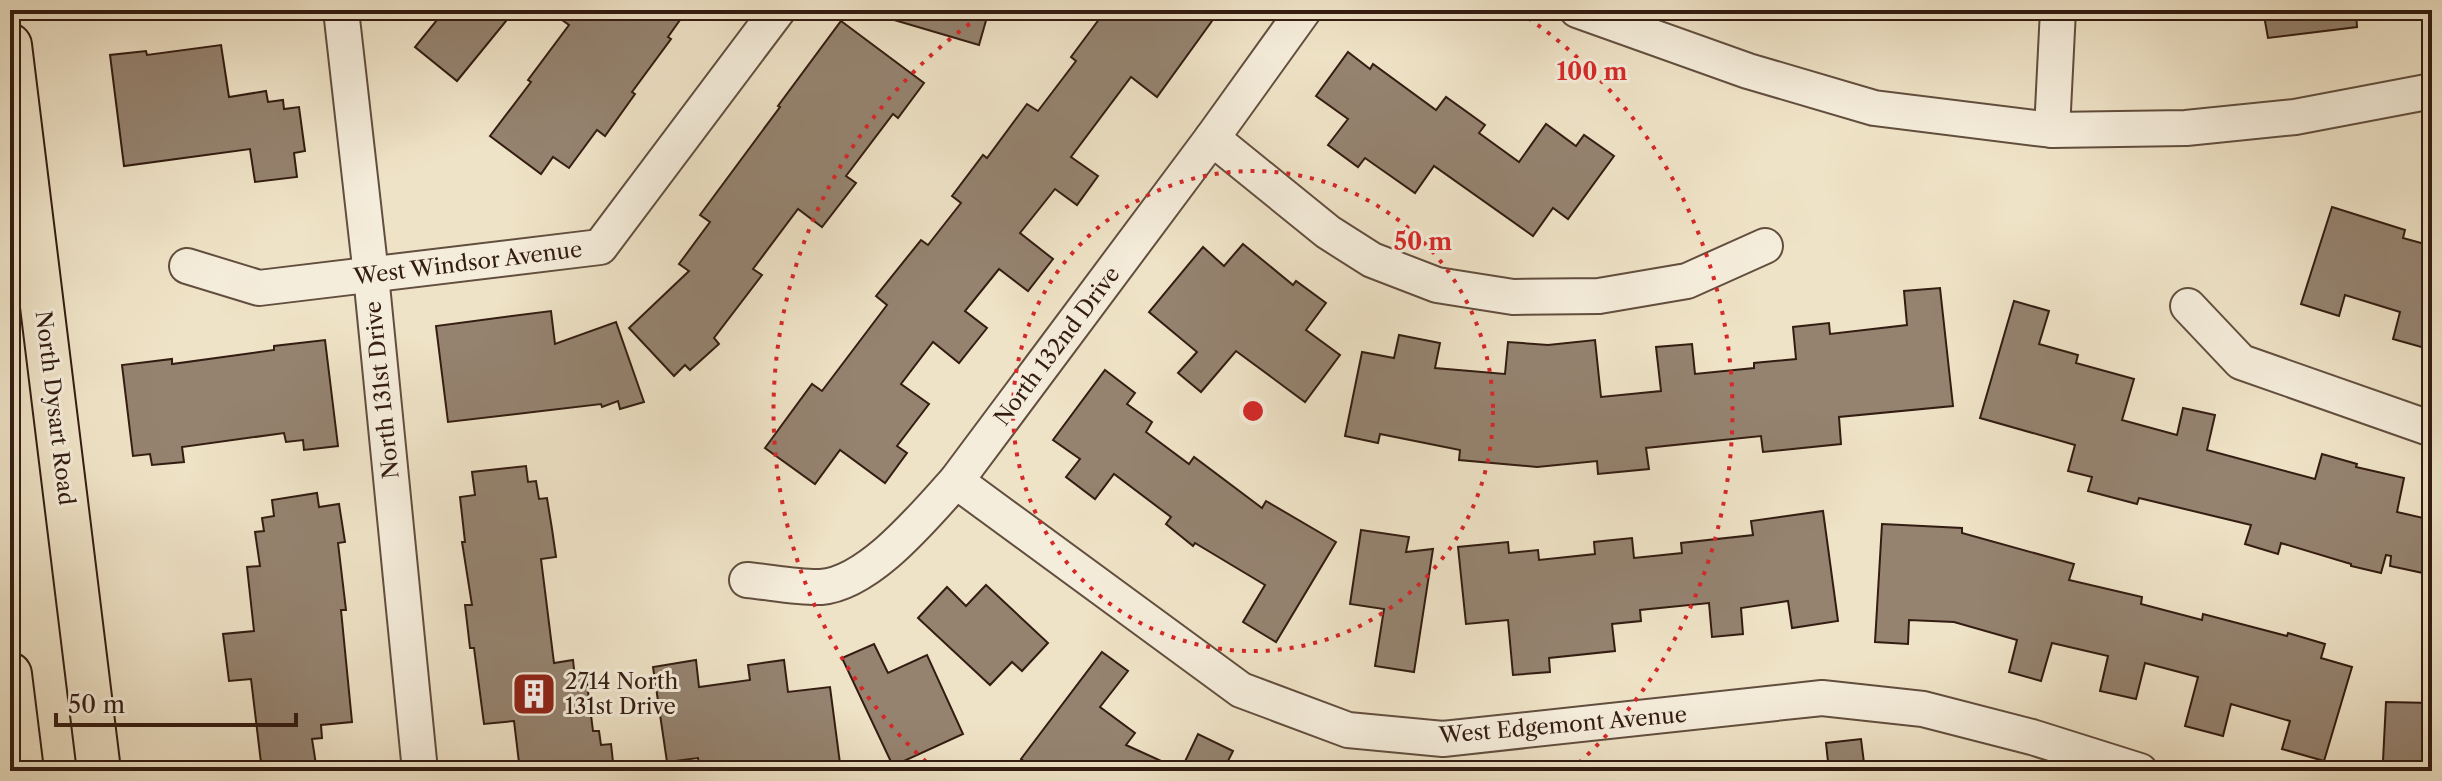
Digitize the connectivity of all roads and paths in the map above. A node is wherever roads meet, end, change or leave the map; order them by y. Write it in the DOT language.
graph roads {
  1 [pos="341,10"];
  2 [pos="778,10"];
  3 [pos="1304,10"];
  4 [pos="1577,10"];
  5 [pos="2058,10"];
  6 [pos="10,45"];
  7 [pos="2432,91"];
  8 [pos="2052,130"];
  9 [pos="1212,138"];
  10 [pos="1765,246"];
  11 [pos="187,266"];
  12 [pos="371,275"];
  13 [pos="2188,306"];
  14 [pos="2432,429"];
  15 [pos="956,481"];
  16 [pos="747,580"];
  17 [pos="10,674"];
  18 [pos="22,771"];
  19 [pos="99,771"];
  20 [pos="420,771"];
  21 [pos="2140,771"];
  1 -- 12 [label="street, North 131st Drive"];
  2 -- 12 [label="street, West Windsor Avenue"];
  3 -- 9 [label="street, North 132nd Drive"];
  4 -- 8 [label="street"];
  5 -- 8 [label="street"];
  6 -- 19 [label="main road, North Dysart Road"];
  7 -- 8 [label="street"];
  9 -- 10 [label="street"];
  9 -- 15 [label="street, North 132nd Drive"];
  11 -- 12 [label="street, West Windsor Avenue"];
  12 -- 20 [label="street, North 131st Drive"];
  13 -- 14 [label="street"];
  15 -- 16 [label="street, North 132nd Drive"];
  15 -- 21 [label="street, West Edgemont Avenue"];
  17 -- 18 [label="main road"];
}
